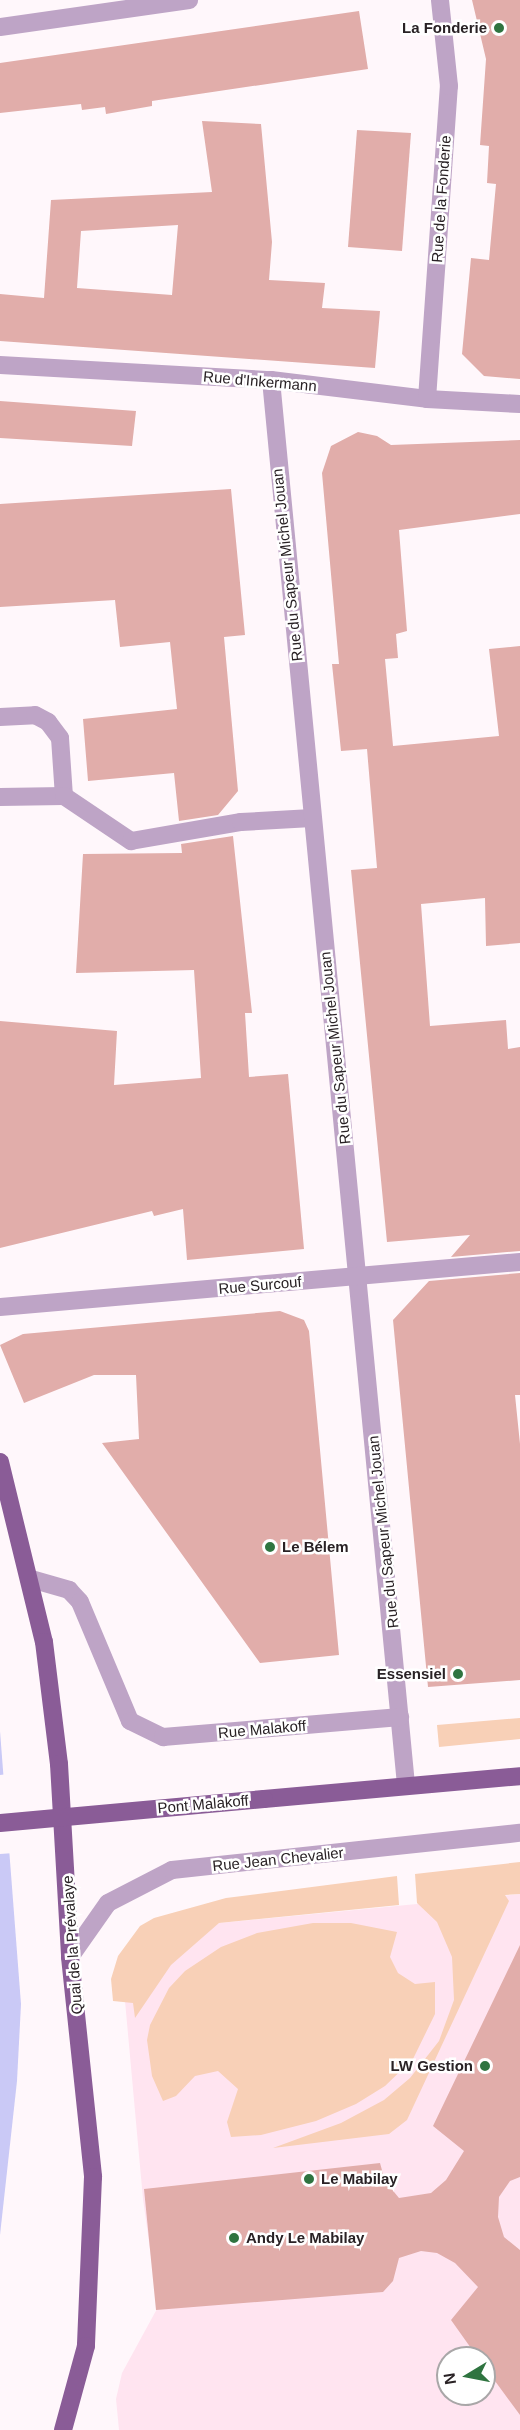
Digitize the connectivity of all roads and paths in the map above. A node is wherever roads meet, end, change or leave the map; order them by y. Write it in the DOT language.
graph roads {
  1 [pos="189,0"];
  2 [pos="440,0"];
  3 [pos="0,27"];
  4 [pos="0,365"];
  5 [pos="271,380"];
  6 [pos="427,399"];
  7 [pos="520,405"];
  8 [pos="0,717"];
  9 [pos="64,796"];
  10 [pos="0,797"];
  11 [pos="312,818"];
  12 [pos="520,1262"];
  13 [pos="357,1277"];
  14 [pos="0,1307"];
  15 [pos="0,1462"];
  16 [pos="31,1580"];
  17 [pos="400,1717"];
  18 [pos="520,1776"];
  19 [pos="406,1785"];
  20 [pos="0,1822"];
  21 [pos="520,1833"];
  22 [pos="70,1957"];
  23 [pos="63,2430"];
  1 -- 3 [label="street"];
  2 -- 6 [label="street, Rue de la Fonderie"];
  4 -- 5 [label="street, Rue d'Inkermann"];
  5 -- 6 [label="street, Rue d'Inkermann"];
  5 -- 11 [label="street, Rue du Sapeur Michel Jouan"];
  6 -- 7 [label="street, Rue d'Inkermann"];
  8 -- 9 [label="street"];
  9 -- 10 [label="street"];
  9 -- 11 [label="street"];
  11 -- 13 [label="street, Rue du Sapeur Michel Jouan"];
  12 -- 13 [label="street, Rue Surcouf"];
  13 -- 14 [label="street, Rue Surcouf"];
  13 -- 17 [label="street, Rue du Sapeur Michel Jouan"];
  15 -- 16 [label="main road, Quai de la Prévalaye"];
  16 -- 17 [label="street, Rue Malakoff"];
  16 -- 22 [label="main road, Quai de la Prévalaye"];
  17 -- 19 [label="street"];
  18 -- 19 [label="main road"];
  19 -- 20 [label="main road, Pont Malakoff, bridge"];
  21 -- 22 [label="street, Rue Jean Chevalier"];
  22 -- 23 [label="main road, Quai de la Prévalaye"];
}
